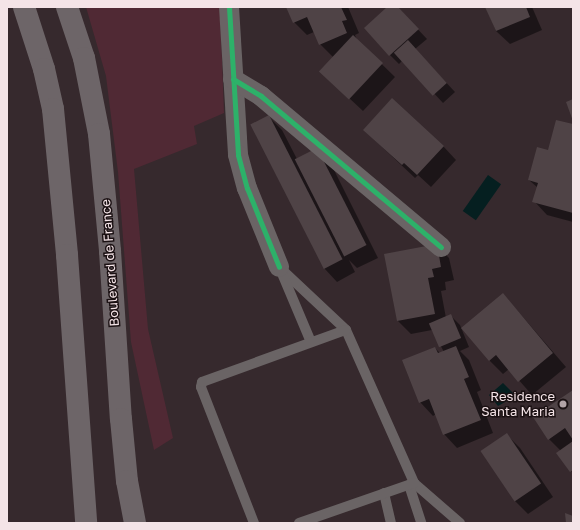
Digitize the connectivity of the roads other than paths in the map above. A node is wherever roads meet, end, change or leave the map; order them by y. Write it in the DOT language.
graph roads {
  1 [pos="24,7"];
  2 [pos="67,7"];
  3 [pos="229,7"];
  4 [pos="233,79"];
  5 [pos="441,247"];
  6 [pos="280,267"];
  7 [pos="346,330"];
  8 [pos="311,342"];
  9 [pos="411,484"];
  10 [pos="384,494"];
  11 [pos="86,523"];
  12 [pos="135,523"];
  13 [pos="254,523"];
  14 [pos="298,523"];
  15 [pos="391,523"];
  16 [pos="421,523"];
  17 [pos="460,523"];
  1 -- 11 [label="main road"];
  2 -- 12 [label="main road, Boulevard de France"];
  3 -- 4 [label="street"];
  4 -- 5 [label="street"];
  4 -- 6 [label="street"];
  6 -- 7 [label="lane"];
  6 -- 8 [label="lane"];
  7 -- 8 [label="lane"];
  7 -- 9 [label="lane"];
  8 -- 13 [label="lane"];
  9 -- 10 [label="lane"];
  9 -- 16 [label="lane"];
  9 -- 17 [label="lane"];
  10 -- 14 [label="lane"];
  10 -- 15 [label="lane"];
}
